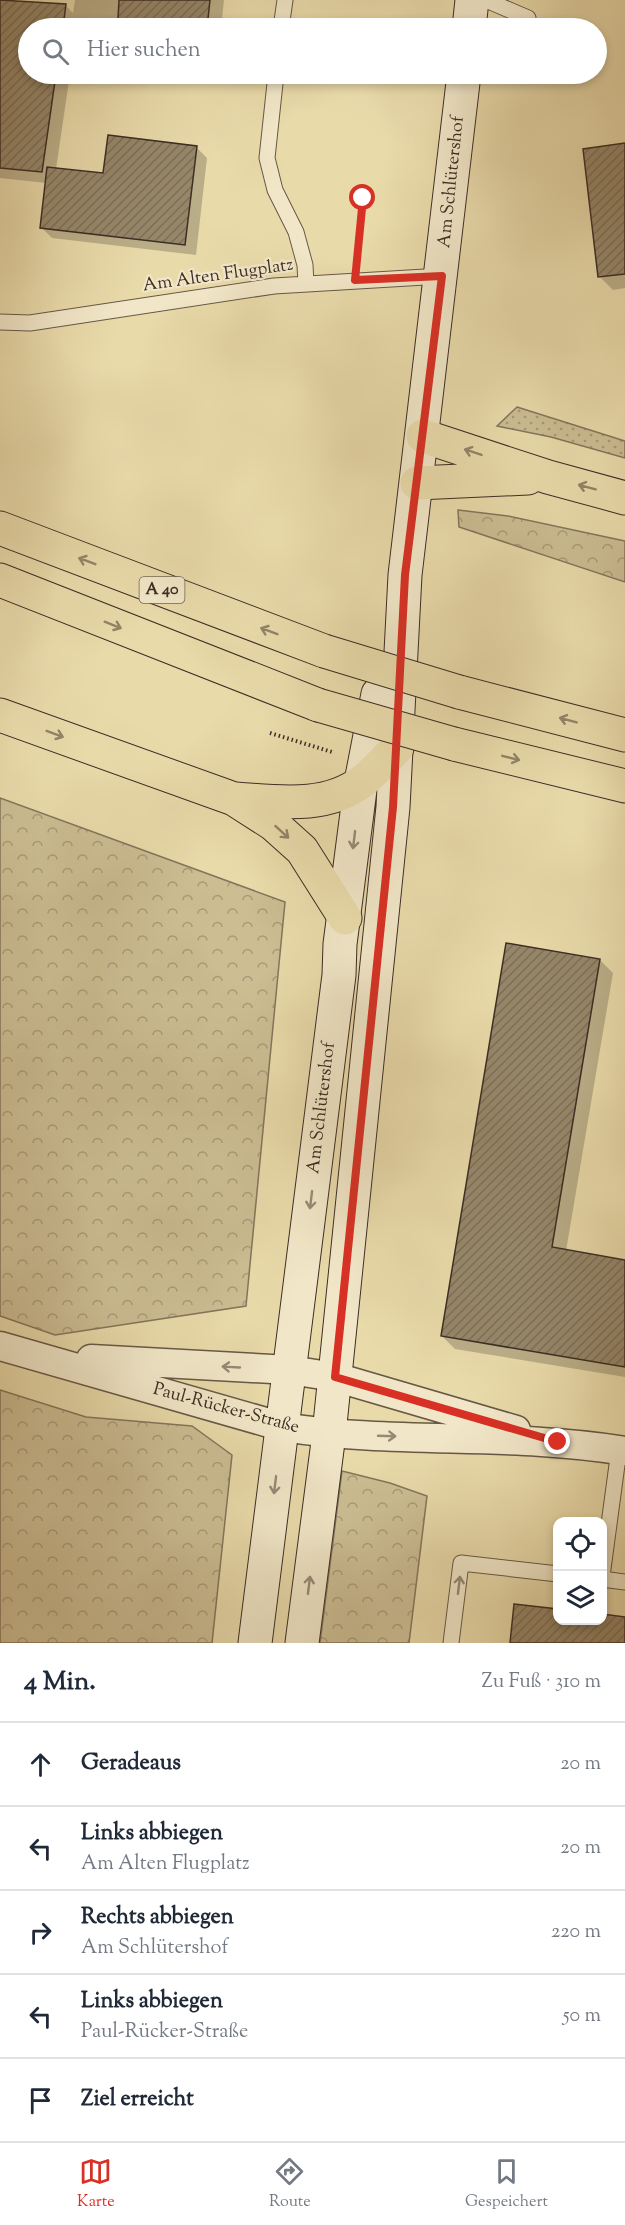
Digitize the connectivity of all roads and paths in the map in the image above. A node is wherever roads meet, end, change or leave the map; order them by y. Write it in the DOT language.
graph roads {
  1 [pos="285,0"];
  2 [pos="472,0"];
  3 [pos="486,0"];
  4 [pos="282,18"];
  5 [pos="470,18"];
  6 [pos="528,18"];
  7 [pos="275,84"];
  8 [pos="463,84"];
  9 [pos="354,188"];
  10 [pos="442,276"];
  11 [pos="355,280"];
  12 [pos="306,284"];
  13 [pos="0,322"];
  14 [pos="423,436"];
  15 [pos="548,477"];
  16 [pos="417,483"];
  17 [pos="625,498"];
  18 [pos="0,528"];
  19 [pos="405,575"];
  20 [pos="0,580"];
  21 [pos="0,715"];
  22 [pos="270,733"];
  23 [pos="625,735"];
  24 [pos="397,748"];
  25 [pos="330,752"];
  26 [pos="361,782"];
  27 [pos="625,786"];
  28 [pos="234,799"];
  29 [pos="345,918"];
  30 [pos="0,1346"];
  31 [pos="42,1357"];
  32 [pos="290,1370"];
  33 [pos="335,1377"];
  34 [pos="283,1427"];
  35 [pos="329,1434"];
  36 [pos="558,1442"];
  37 [pos="622,1450"];
  38 [pos="604,1571"];
  39 [pos="553,1573"];
  40 [pos="607,1579"];
  41 [pos="625,1582"];
  42 [pos="255,1643"];
  43 [pos="302,1643"];
  44 [pos="451,1643"];
  1 -- 4 [label="lane"];
  2 -- 5 [label="street"];
  3 -- 6 [label="lane"];
  7 -- 12 [label="lane"];
  8 -- 10 [label="street, Am Schlütershof"];
  9 -- 11 [label="path"];
  10 -- 11 [label="lane, Am Alten Flugplatz"];
  10 -- 14 [label="street, Am Schlütershof"];
  11 -- 12 [label="lane, Am Alten Flugplatz"];
  12 -- 13 [label="lane, Am Alten Flugplatz"];
  15 -- 14 [label="highway, one-way"];
  14 -- 16 [label="street, Am Schlütershof"];
  15 -- 16 [label="highway"];
  17 -- 15 [label="highway, one-way"];
  16 -- 19 [label="street, Am Schlütershof"];
  23 -- 18 [label="highway, A 40, one-way, bridge"];
  19 -- 24 [label="street, Am Schlütershof"];
  19 -- 26 [label="street, Am Schlütershof"];
  20 -- 27 [label="highway, one-way, bridge"];
  21 -- 28 [label="highway, one-way"];
  22 -- 25 [label="path"];
  24 -- 26 [label="highway"];
  24 -- 33 [label="street, Am Schlütershof"];
  26 -- 28 [label="highway"];
  26 -- 29 [label="street, Am Schlütershof, one-way"];
  28 -- 29 [label="highway, one-way"];
  29 -- 32 [label="street, Am Schlütershof, one-way"];
  30 -- 31 [label="street, Paul-Rücker-Straße"];
  32 -- 31 [label="street, Paul-Rücker-Straße, one-way"];
  31 -- 34 [label="street, Paul-Rücker-Straße"];
  32 -- 33 [label="street, Paul-Rücker-Straße"];
  32 -- 34 [label="street, Am Schlütershof"];
  33 -- 35 [label="street, Am Schlütershof"];
  33 -- 36 [label="street, Paul-Rücker-Straße"];
  34 -- 35 [label="street, Paul-Rücker-Straße"];
  34 -- 42 [label="street, Am Schlütershof, one-way"];
  35 -- 36 [label="street, Paul-Rücker-Straße, one-way"];
  43 -- 35 [label="street, Am Schlütershof, one-way"];
  36 -- 37 [label="street, Paul-Rücker-Straße"];
  37 -- 38 [label="lane"];
  44 -- 39 [label="lane, one-way"];
  40 -- 41 [label="lane"];
}
